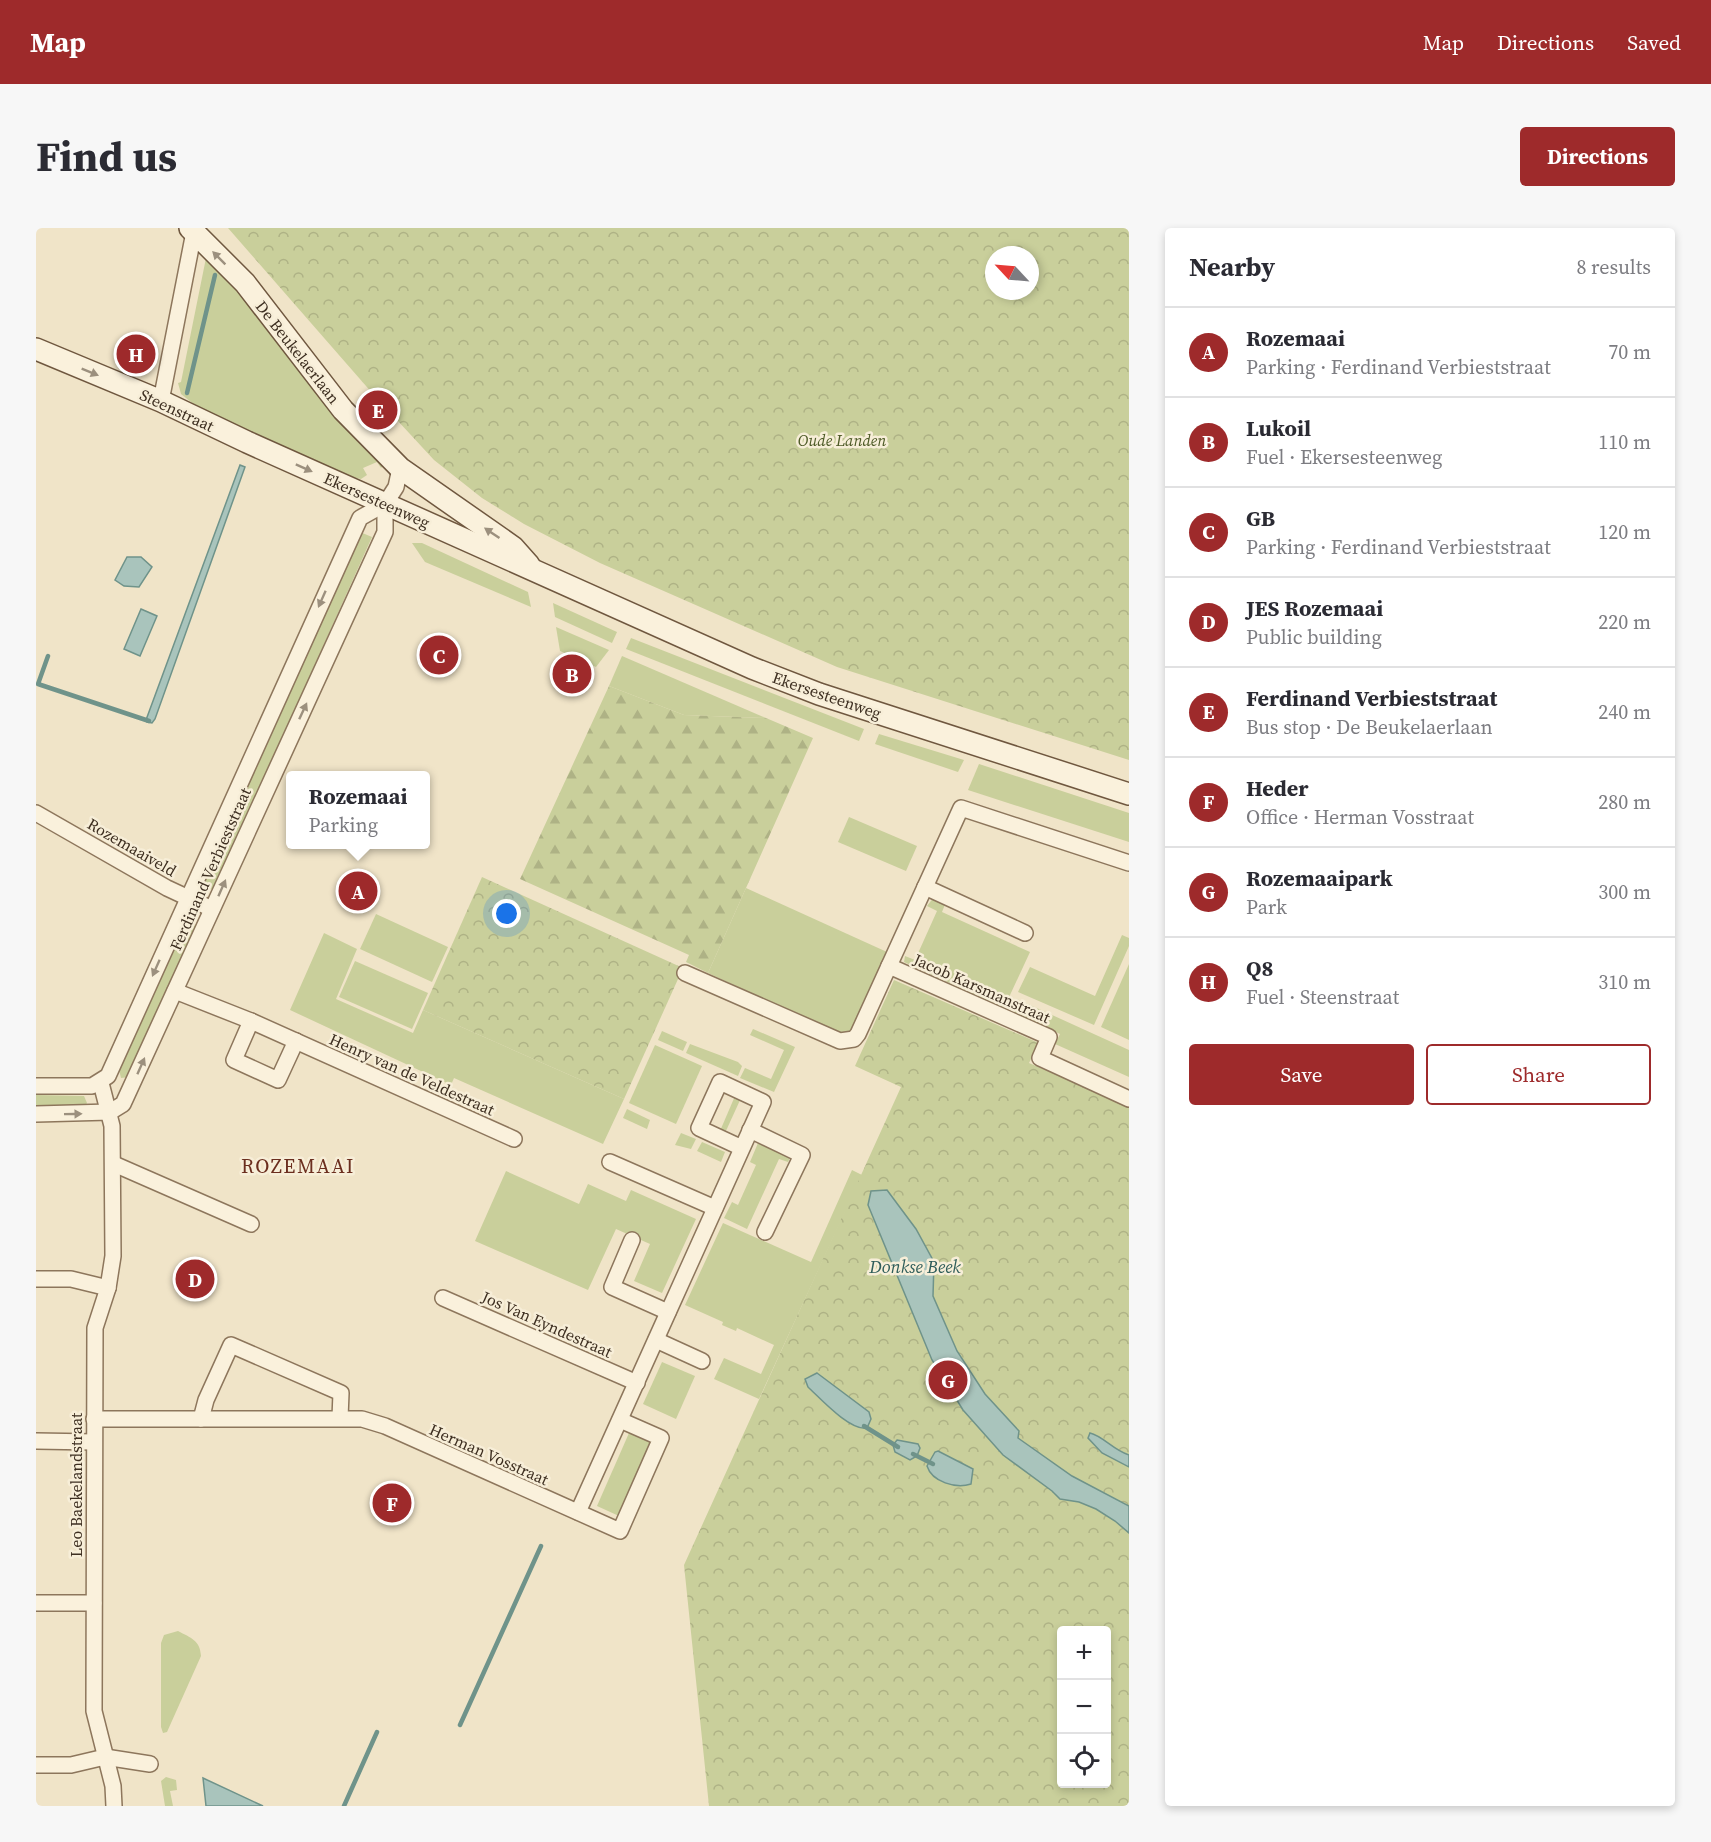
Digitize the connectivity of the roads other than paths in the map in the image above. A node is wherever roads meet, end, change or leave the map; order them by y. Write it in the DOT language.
graph roads {
  1 [pos="192,230"];
  2 [pos="36,349"];
  3 [pos="162,401"];
  4 [pos="251,444"];
  5 [pos="400,468"];
  6 [pos="385,504"];
  7 [pos="535,572"];
  8 [pos="1129,794"];
  9 [pos="36,813"];
  10 [pos="1129,863"];
  11 [pos="925,887"];
  12 [pos="188,898"];
  13 [pos="213,909"];
  14 [pos="1025,933"];
  15 [pos="889,966"];
  16 [pos="685,973"];
  17 [pos="175,991"];
  18 [pos="251,1021"];
  19 [pos="296,1041"];
  20 [pos="101,1083"];
  21 [pos="36,1086"];
  22 [pos="1129,1098"];
  23 [pos="110,1112"];
  24 [pos="36,1114"];
  25 [pos="750,1130"];
  26 [pos="514,1139"];
  27 [pos="742,1148"];
  28 [pos="610,1162"];
  29 [pos="114,1164"];
  30 [pos="715,1208"];
  31 [pos="251,1224"];
  32 [pos="765,1232"];
  33 [pos="632,1240"];
  34 [pos="36,1279"];
  35 [pos="108,1288"];
  36 [pos="443,1298"];
  37 [pos="668,1312"];
  38 [pos="656,1340"];
  39 [pos="702,1361"];
  40 [pos="636,1383"];
  41 [pos="340,1418"];
  42 [pos="94,1419"];
  43 [pos="201,1419"];
  44 [pos="620,1420"];
  45 [pos="36,1442"];
  46 [pos="94,1442"];
  47 [pos="578,1512"];
  48 [pos="36,1603"];
  49 [pos="94,1603"];
  50 [pos="105,1757"];
  51 [pos="150,1764"];
  52 [pos="36,1766"];
  53 [pos="114,1806"];
  1 -- 3 [label="street, De Beukelaerlaan"];
  5 -- 1 [label="main road, De Beukelaerlaan, one-way"];
  2 -- 3 [label="main road, Steenstraat, one-way"];
  3 -- 4 [label="main road, Steenstraat"];
  4 -- 6 [label="main road, Ekersesteenweg, one-way"];
  5 -- 6 [label="street"];
  7 -- 5 [label="main road, Ekersesteenweg, one-way"];
  6 -- 7 [label="main road, Ekersesteenweg"];
  6 -- 12 [label="street, Ferdinand Verbieststraat, one-way"];
  13 -- 6 [label="street, Ferdinand Verbieststraat, one-way"];
  7 -- 8 [label="main road, Ekersesteenweg"];
  9 -- 12 [label="street, Rozemaaiveld"];
  10 -- 11 [label="street"];
  11 -- 14 [label="street"];
  11 -- 15 [label="street"];
  12 -- 13 [label="street, Rozemaaiveld"];
  12 -- 20 [label="street, Ferdinand Verbieststraat, one-way"];
  13 -- 17 [label="street, Ferdinand Verbieststraat"];
  15 -- 16 [label="street"];
  15 -- 22 [label="street, Jacob Karsmanstraat"];
  17 -- 18 [label="street, Henry van de Veldestraat"];
  23 -- 17 [label="street, Ferdinand Verbieststraat, one-way"];
  18 -- 19 [label="street, Henry van de Veldestraat"];
  18 -- 19 [label="street"];
  19 -- 26 [label="street, Henry van de Veldestraat"];
  20 -- 21 [label="street"];
  20 -- 23 [label="street"];
  24 -- 23 [label="street, one-way"];
  23 -- 29 [label="street, Leo Baekelandstraat"];
  25 -- 27 [label="street"];
  25 -- 27 [label="street"];
  25 -- 32 [label="street"];
  27 -- 30 [label="street"];
  28 -- 30 [label="street"];
  29 -- 31 [label="street"];
  29 -- 35 [label="street, Leo Baekelandstraat"];
  30 -- 37 [label="street"];
  33 -- 37 [label="street"];
  34 -- 35 [label="street"];
  35 -- 42 [label="street, Leo Baekelandstraat"];
  36 -- 40 [label="street, Jos Van Eyndestraat"];
  37 -- 38 [label="street"];
  38 -- 39 [label="street"];
  38 -- 40 [label="street"];
  40 -- 44 [label="street"];
  41 -- 43 [label="street, Herman Vosstraat"];
  41 -- 43 [label="street"];
  41 -- 47 [label="street, Herman Vosstraat"];
  42 -- 43 [label="street, Herman Vosstraat"];
  42 -- 46 [label="street, Leo Baekelandstraat"];
  44 -- 47 [label="street"];
  44 -- 47 [label="street, Herman Vosstraat"];
  45 -- 46 [label="street"];
  46 -- 49 [label="street, Leo Baekelandstraat"];
  48 -- 49 [label="street"];
  49 -- 50 [label="street, Leo Baekelandstraat"];
  50 -- 51 [label="street"];
  50 -- 52 [label="street"];
  50 -- 53 [label="street, Leo Baekelandstraat"];
}
